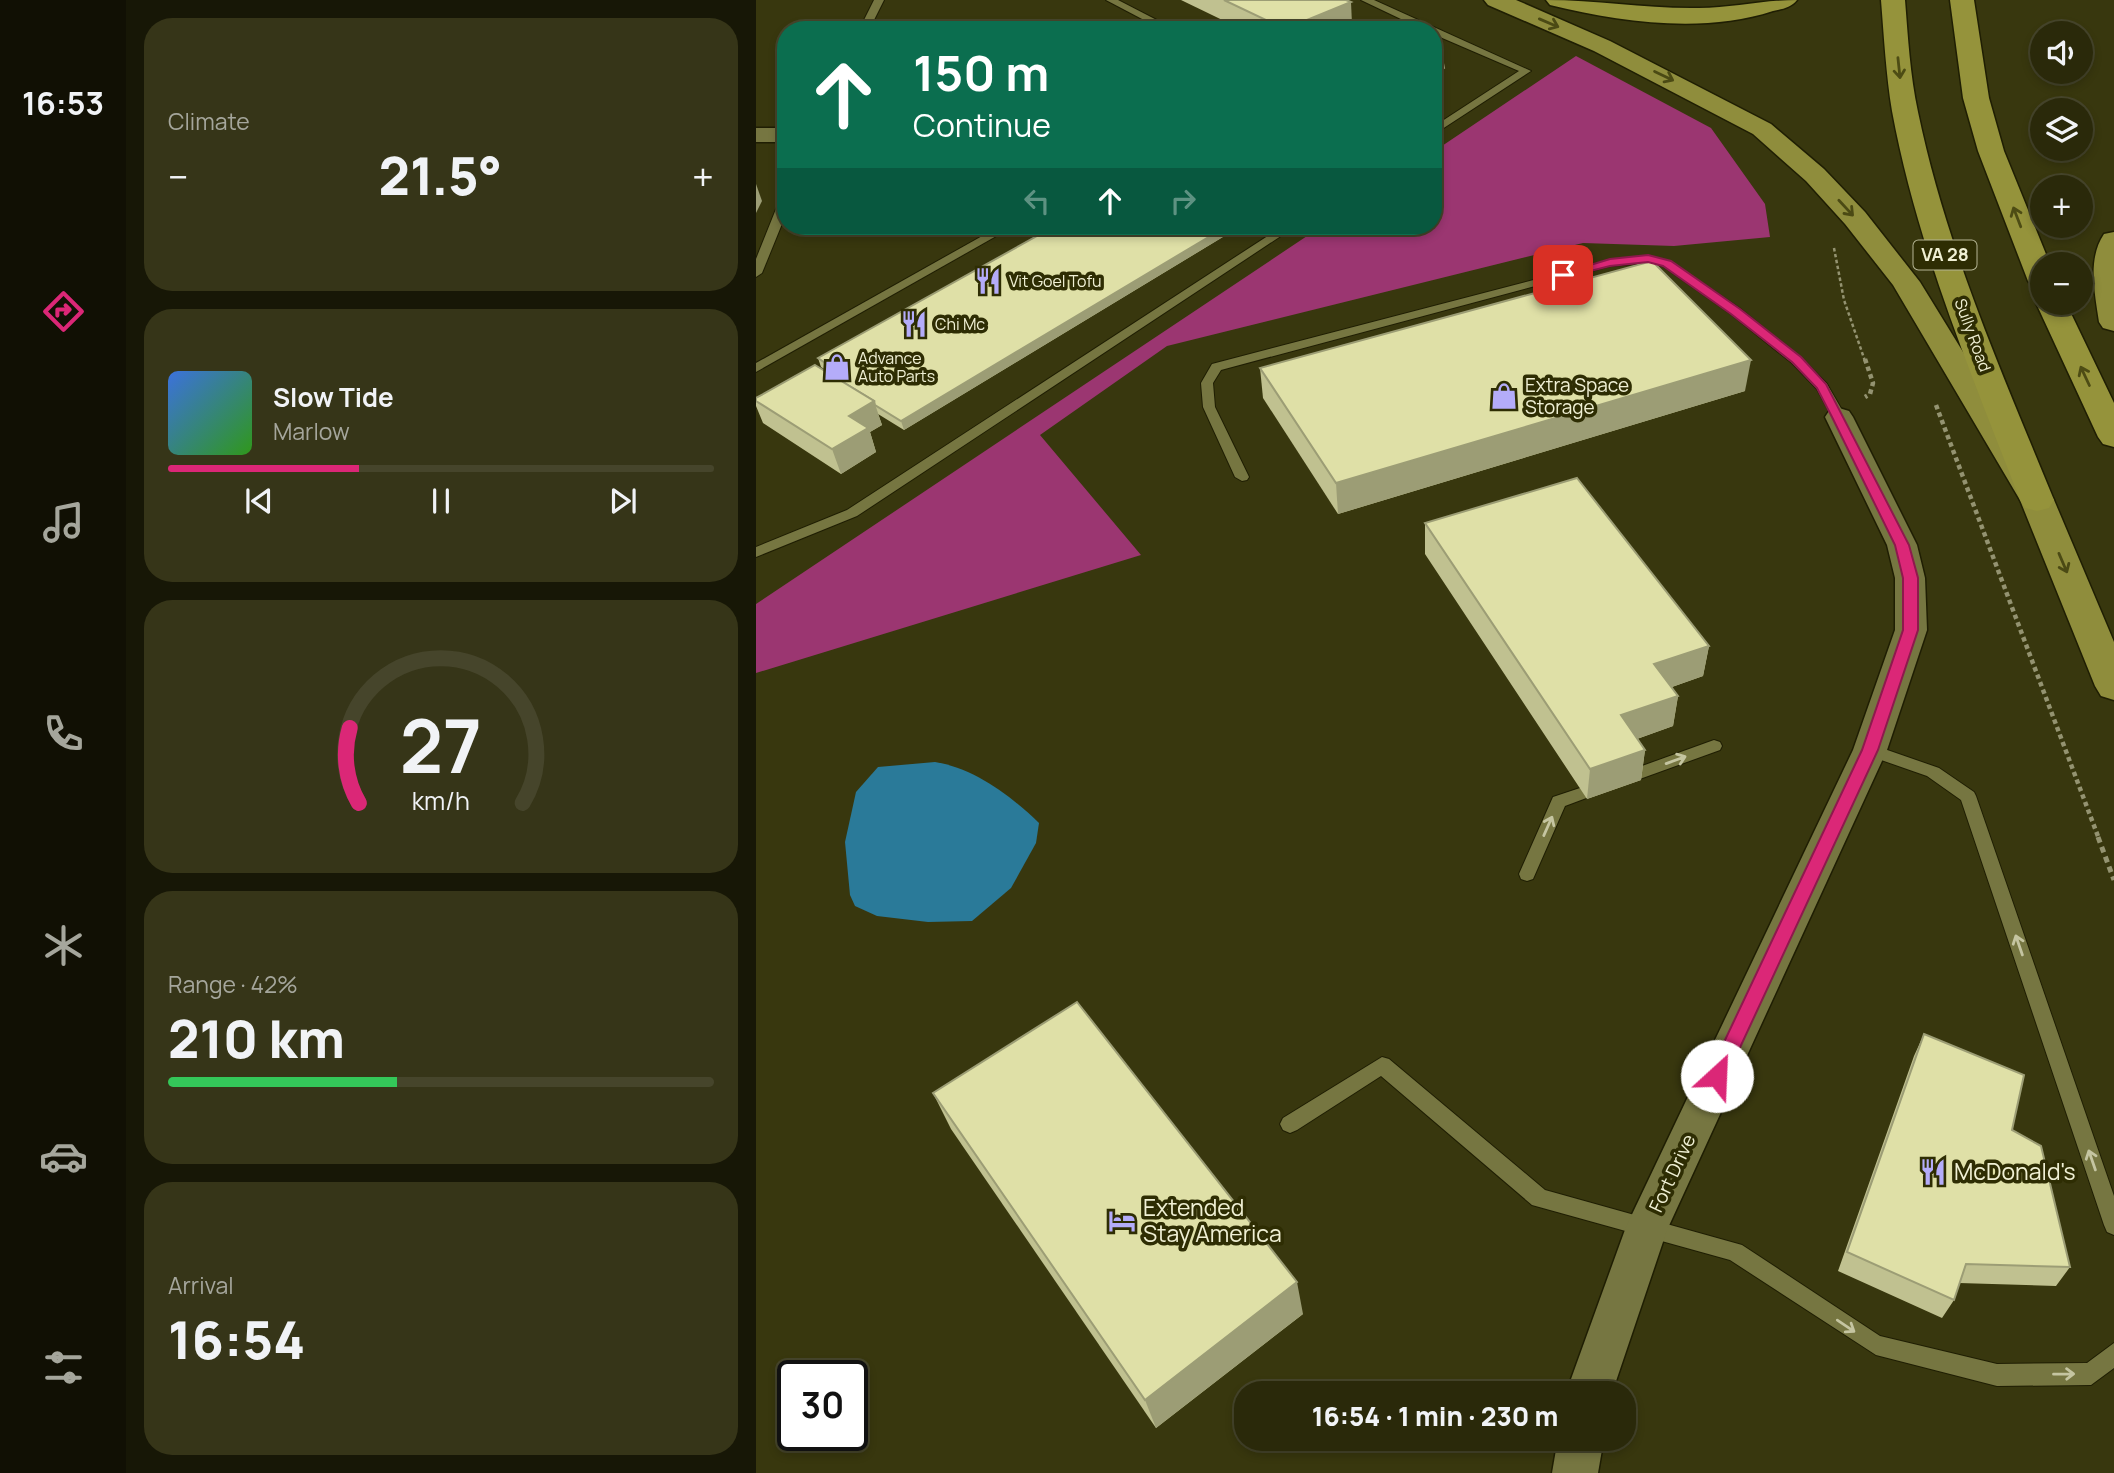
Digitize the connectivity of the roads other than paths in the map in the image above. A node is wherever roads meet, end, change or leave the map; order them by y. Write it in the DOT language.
graph roads {
  1 [pos="879,0"];
  2 [pos="1111,0"];
  3 [pos="1366,0"];
  4 [pos="1496,0"];
  5 [pos="1558,0"];
  6 [pos="1785,0"];
  7 [pos="1893,0"];
  8 [pos="1962,0"];
  9 [pos="868,21"];
  10 [pos="1153,21"];
  11 [pos="1413,21"];
  12 [pos="1442,34"];
  13 [pos="1442,125"];
  14 [pos="756,135"];
  15 [pos="777,135"];
  16 [pos="777,221"];
  17 [pos="992,235"];
  18 [pos="1276,235"];
  19 [pos="2114,240"];
  20 [pos="2031,252"];
  21 [pos="756,273"];
  22 [pos="2057,315"];
  23 [pos="2114,322"];
  24 [pos="756,368"];
  25 [pos="1839,417"];
  26 [pos="2114,437"];
  27 [pos="1242,477"];
  28 [pos="2037,500"];
  29 [pos="758,549"];
  30 [pos="2114,686"];
  31 [pos="1714,746"];
  32 [pos="1870,750"];
  33 [pos="1637,774"];
  34 [pos="1583,793"];
  35 [pos="1527,874"];
  36 [pos="1290,1124"];
  37 [pos="2114,1225"];
  38 [pos="1647,1227"];
  39 [pos="2114,1354"];
  40 [pos="1593,1381"];
  41 [pos="1579,1451"];
  42 [pos="1575,1473"];
  1 -- 9 [label="lane"];
  2 -- 10 [label="lane"];
  3 -- 11 [label="lane"];
  4 -- 28 [label="highway, one-way"];
  5 -- 6 [label="highway"];
  7 -- 28 [label="highway, Sully Road / VA 28, one-way"];
  20 -- 8 [label="highway, one-way"];
  12 -- 13 [label="lane"];
  14 -- 15 [label="street"];
  16 -- 21 [label="lane"];
  17 -- 24 [label="lane"];
  18 -- 29 [label="lane"];
  19 -- 23 [label="highway"];
  26 -- 22 [label="highway, one-way"];
  25 -- 27 [label="lane"];
  25 -- 32 [label="street, Fort Drive"];
  28 -- 30 [label="highway, VA 28, one-way"];
  33 -- 31 [label="lane, one-way"];
  37 -- 32 [label="lane, one-way"];
  32 -- 38 [label="street, Fort Drive"];
  35 -- 34 [label="lane, one-way"];
  36 -- 38 [label="lane"];
  38 -- 39 [label="lane, one-way"];
  38 -- 40 [label="street, Fort Drive"];
  41 -- 42 [label="street"];
}
